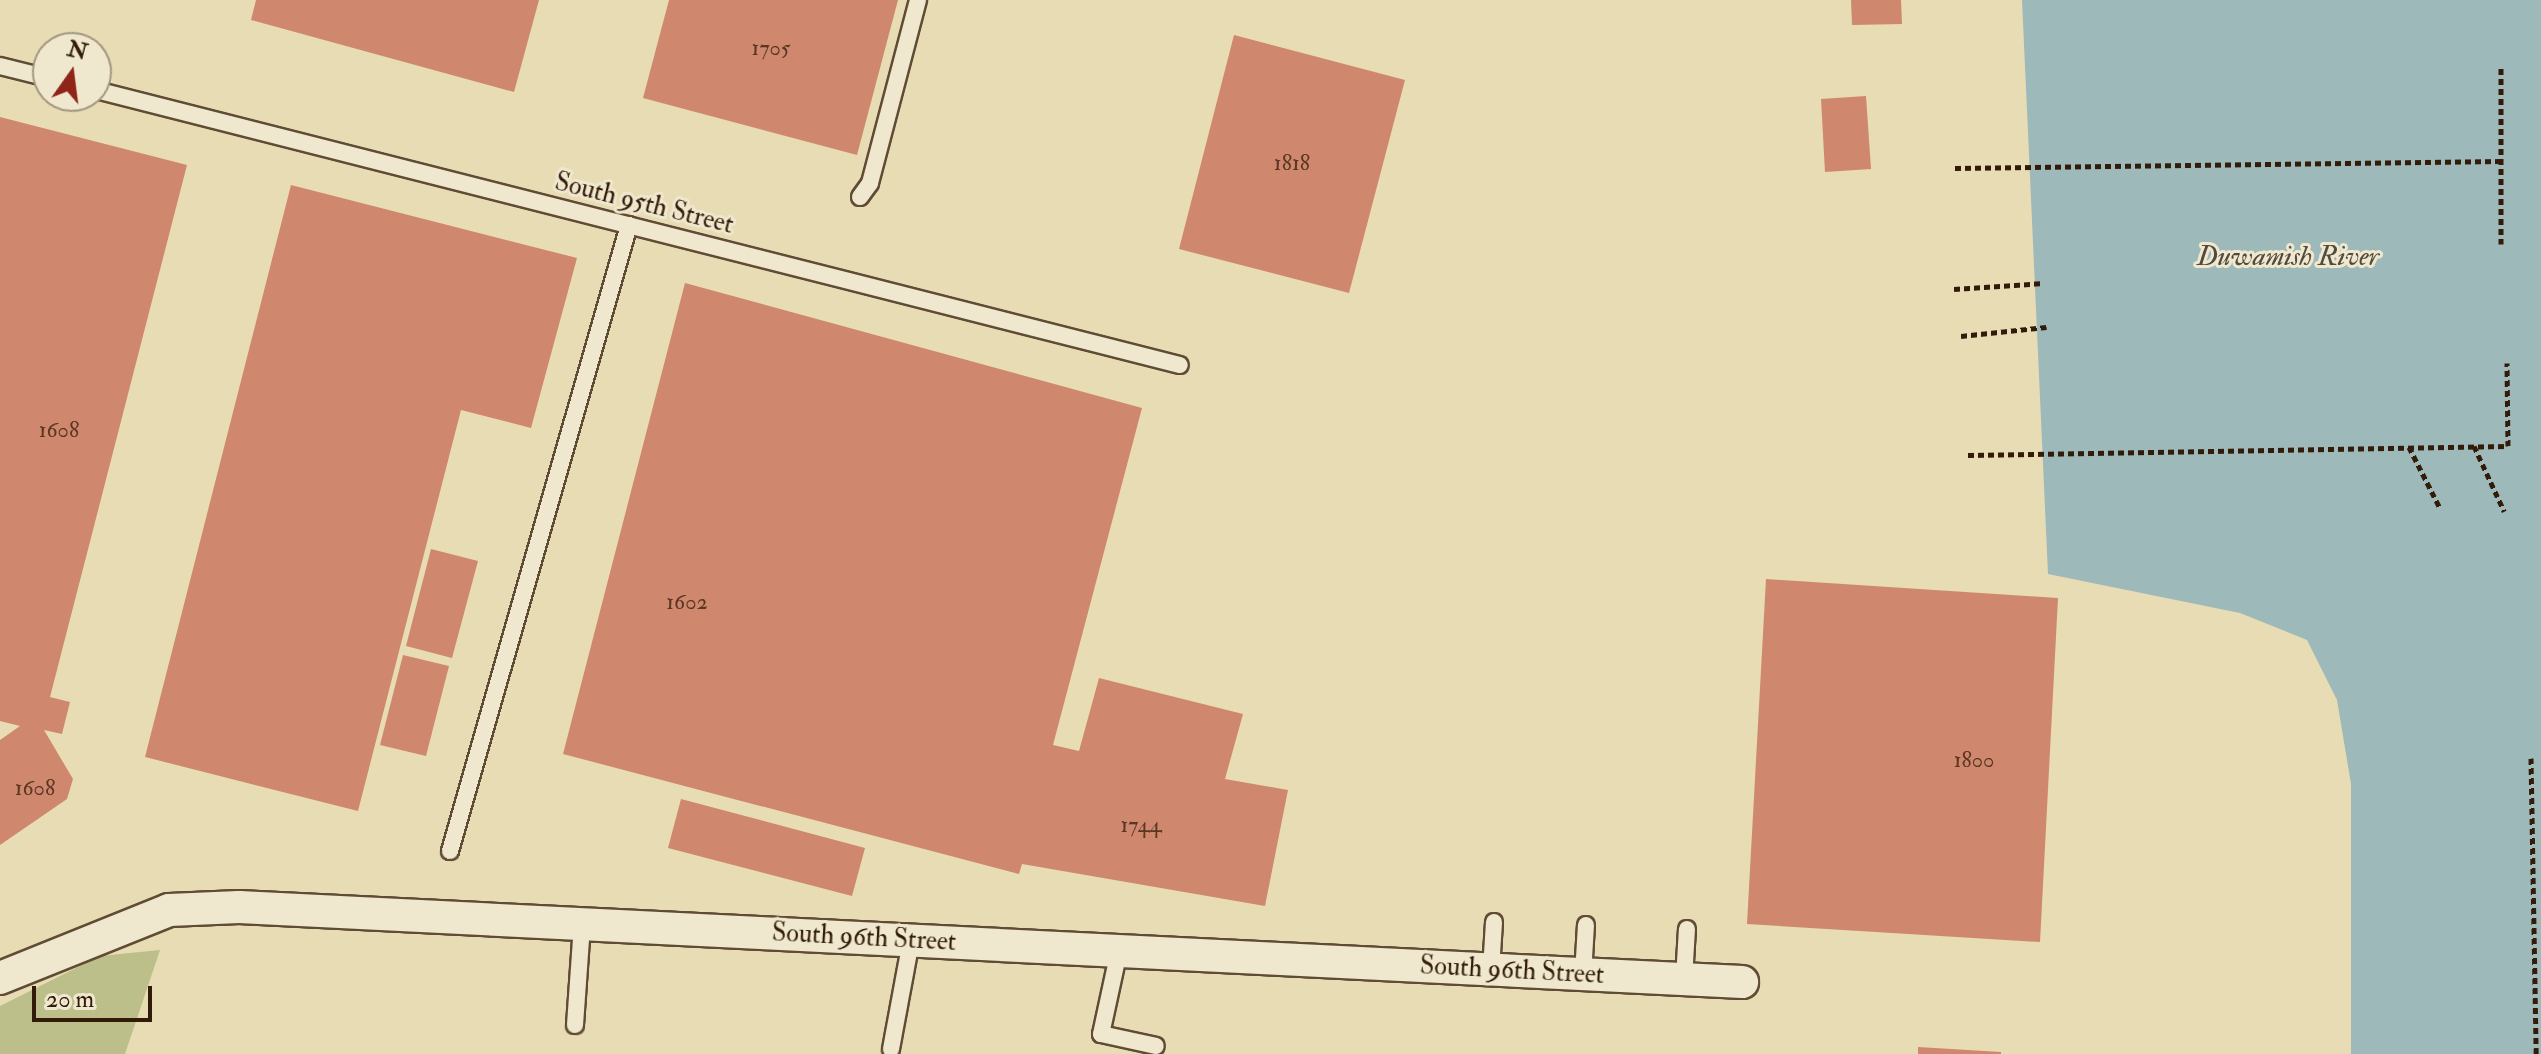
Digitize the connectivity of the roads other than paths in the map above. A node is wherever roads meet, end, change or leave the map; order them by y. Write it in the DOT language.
graph roads {
  1 [pos="918,0"];
  2 [pos="0,66"];
  3 [pos="32,74"];
  4 [pos="112,94"];
  5 [pos="860,197"];
  6 [pos="629,225"];
  7 [pos="1180,365"];
  8 [pos="450,851"];
  9 [pos="1494,922"];
  10 [pos="582,924"];
  11 [pos="1586,925"];
  12 [pos="1687,929"];
  13 [pos="911,941"];
  14 [pos="1119,951"];
  15 [pos="1491,970"];
  16 [pos="1583,975"];
  17 [pos="0,978"];
  18 [pos="1684,979"];
  19 [pos="1742,982"];
  20 [pos="575,1025"];
  21 [pos="1156,1046"];
  22 [pos="891,1049"];
  1 -- 5 [label="lane"];
  2 -- 3 [label="lane"];
  4 -- 6 [label="lane, South 95th Street"];
  6 -- 7 [label="lane, South 95th Street"];
  6 -- 8 [label="lane"];
  9 -- 15 [label="lane"];
  10 -- 13 [label="street, South 96th Street"];
  10 -- 17 [label="street, South 96th Street"];
  10 -- 20 [label="lane"];
  11 -- 16 [label="lane"];
  12 -- 18 [label="lane"];
  13 -- 14 [label="street, South 96th Street"];
  13 -- 22 [label="lane"];
  14 -- 15 [label="street, South 96th Street"];
  14 -- 21 [label="lane"];
  15 -- 16 [label="street, South 96th Street"];
  16 -- 18 [label="street, South 96th Street"];
  18 -- 19 [label="street, South 96th Street"];
}
